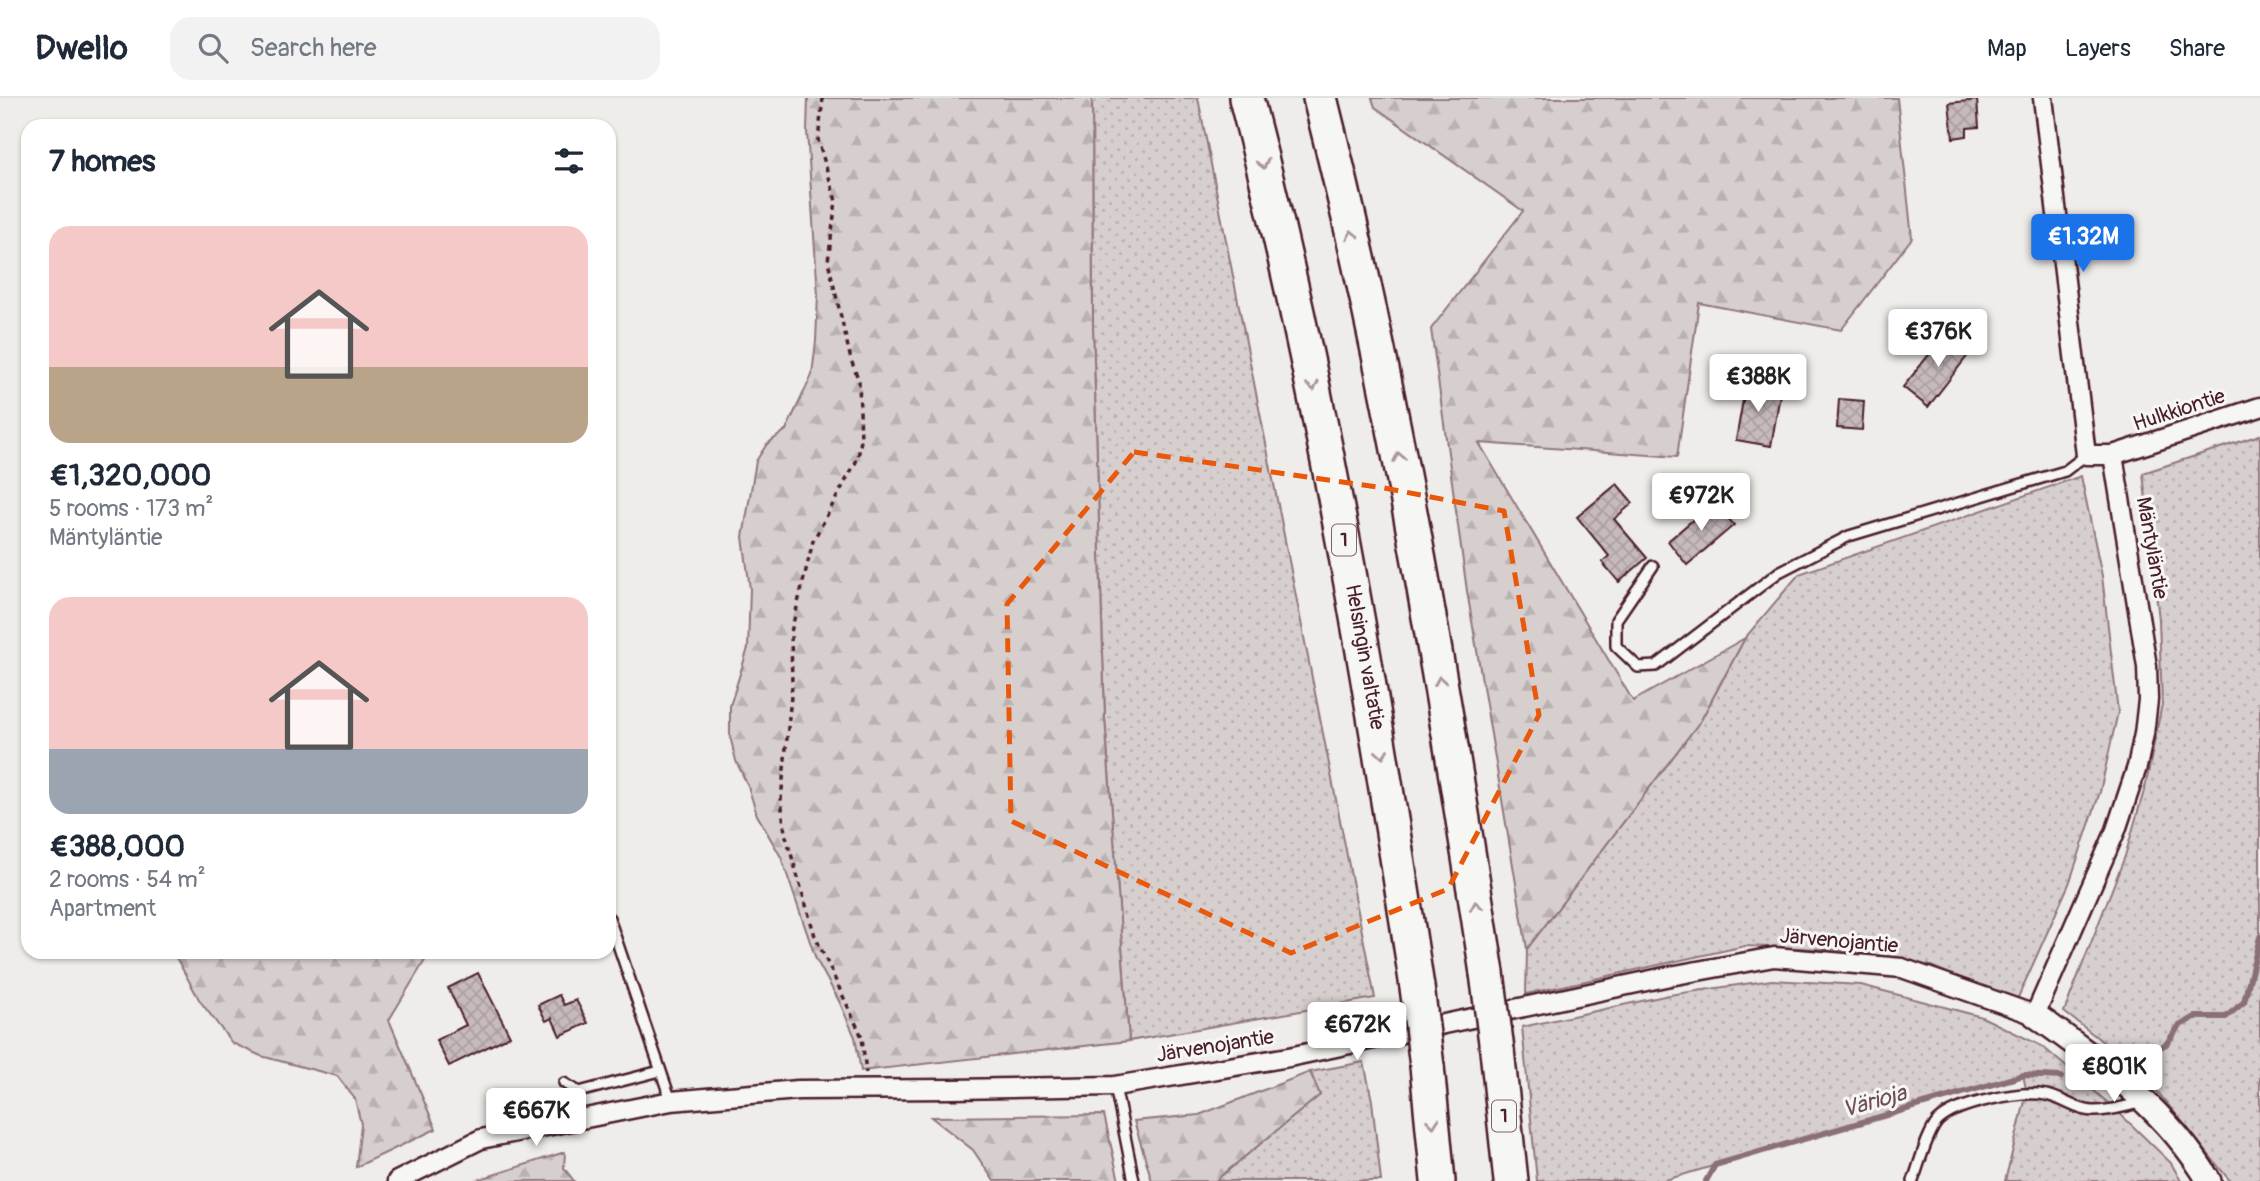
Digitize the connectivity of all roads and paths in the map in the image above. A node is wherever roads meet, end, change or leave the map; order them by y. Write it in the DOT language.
graph roads {
  1 [pos="823,98"];
  2 [pos="1247,98"];
  3 [pos="1320,98"];
  4 [pos="2043,98"];
  5 [pos="2260,407"];
  6 [pos="2113,455"];
  7 [pos="2086,456"];
  8 [pos="1653,566"];
  9 [pos="616,939"];
  10 [pos="2035,1015"];
  11 [pos="660,1071"];
  12 [pos="564,1083"];
  13 [pos="1115,1086"];
  14 [pos="867,1090"];
  15 [pos="671,1101"];
  16 [pos="2145,1102"];
  17 [pos="397,1181"];
  18 [pos="1134,1181"];
  19 [pos="1438,1181"];
  20 [pos="1511,1181"];
  21 [pos="1913,1181"];
  22 [pos="2210,1181"];
  1 -- 14 [label="path"];
  2 -- 19 [label="highway, Helsingin valtatie / 1, one-way, bridge"];
  20 -- 3 [label="highway, 1, one-way, bridge"];
  4 -- 7 [label="street"];
  5 -- 6 [label="street, Hulkkiontie"];
  6 -- 7 [label="street"];
  6 -- 10 [label="street, Mäntyläntie"];
  7 -- 8 [label="lane"];
  9 -- 11 [label="lane"];
  10 -- 13 [label="street, Järvenojantie"];
  10 -- 16 [label="street"];
  11 -- 12 [label="lane"];
  11 -- 15 [label="lane"];
  13 -- 14 [label="street, Järvenojantie"];
  13 -- 18 [label="lane"];
  14 -- 15 [label="street, Järvenojantie"];
  15 -- 17 [label="street, Järvenojantie"];
  16 -- 21 [label="lane"];
  16 -- 22 [label="street"];
}
